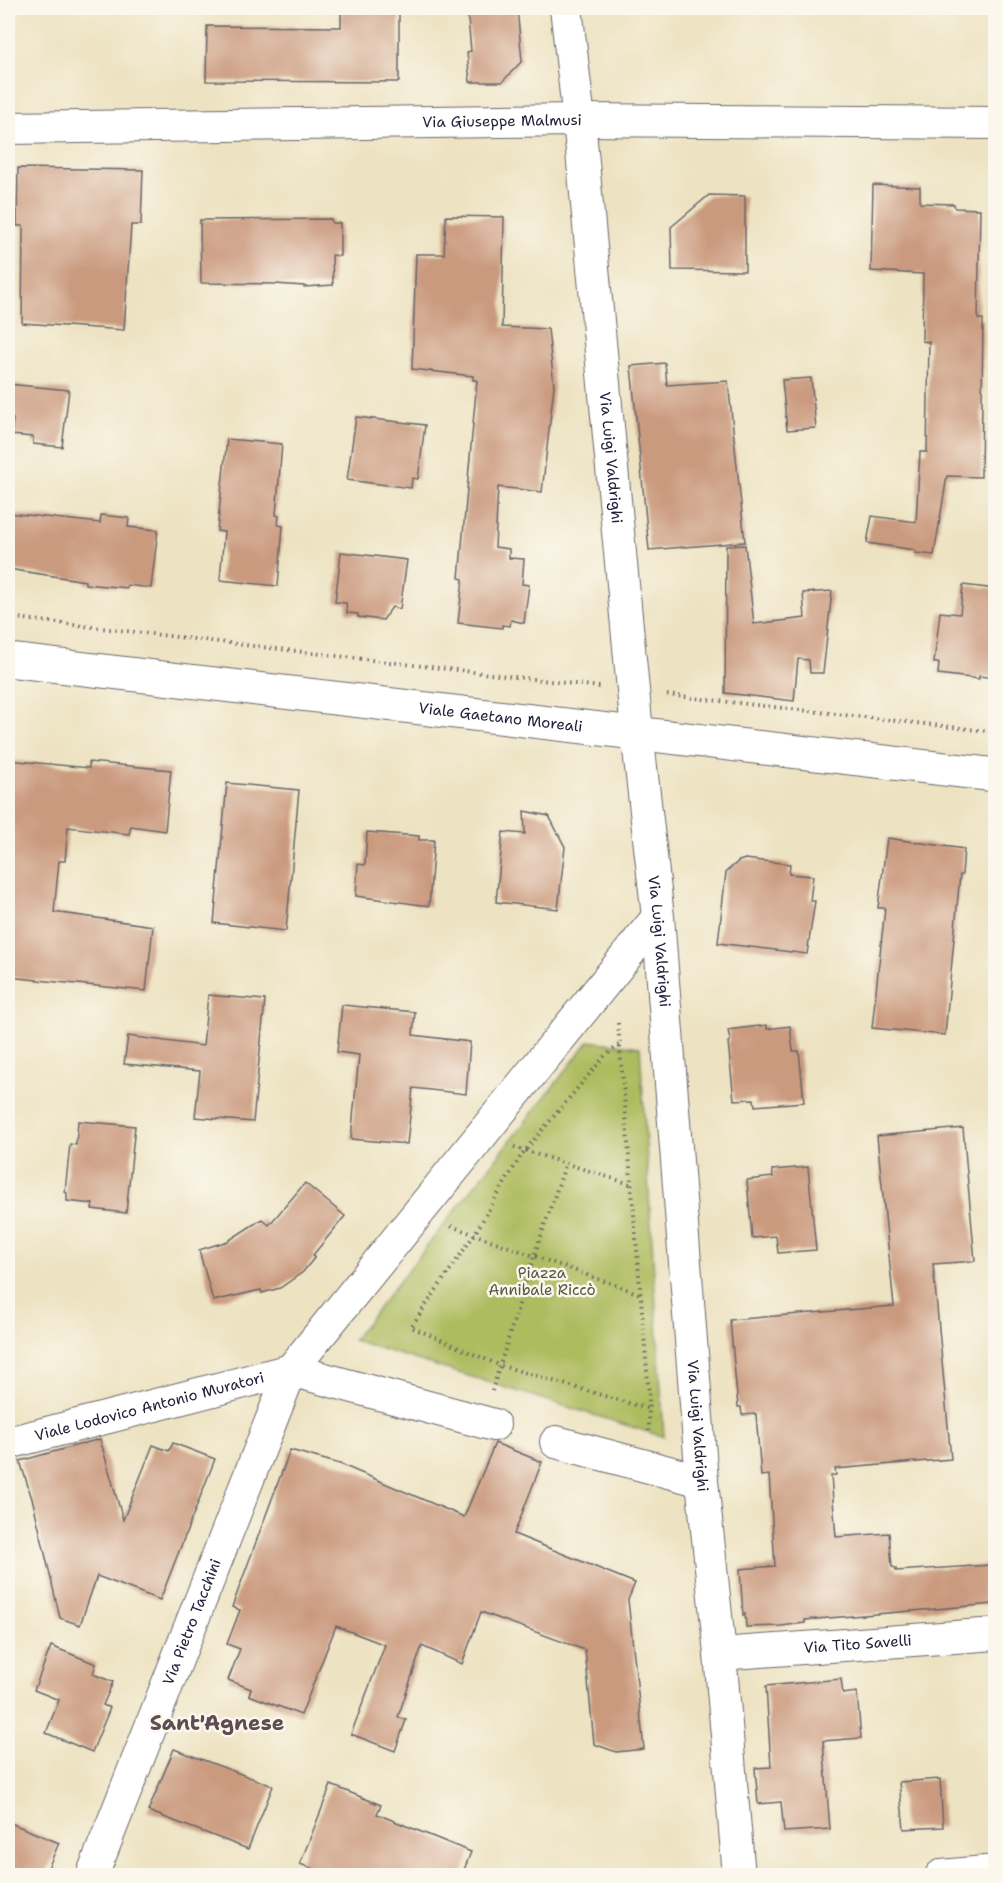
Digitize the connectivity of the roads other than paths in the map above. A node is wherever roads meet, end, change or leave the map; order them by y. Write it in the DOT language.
graph roads {
  1 [pos="566,8"];
  2 [pos="579,120"];
  3 [pos="996,123"];
  4 [pos="8,128"];
  5 [pos="8,660"];
  6 [pos="637,732"];
  7 [pos="996,775"];
  8 [pos="657,917"];
  9 [pos="291,1370"];
  10 [pos="490,1423"];
  11 [pos="556,1442"];
  12 [pos="8,1443"];
  13 [pos="702,1481"];
  14 [pos="996,1634"];
  15 [pos="720,1654"];
  16 [pos="996,1871"];
  17 [pos="92,1875"];
  18 [pos="739,1875"];
  19 [pos="941,1875"];
  1 -- 2 [label="street, Via Luigi Valdrighi"];
  2 -- 3 [label="street, Via Giuseppe Malmusi"];
  2 -- 4 [label="street, Via Giuseppe Malmusi"];
  2 -- 6 [label="street, Via Luigi Valdrighi"];
  5 -- 6 [label="street, Viale Gaetano Moreali"];
  6 -- 7 [label="street, Viale Gaetano Moreali"];
  6 -- 8 [label="street, Via Luigi Valdrighi"];
  8 -- 9 [label="street"];
  8 -- 13 [label="street, Via Luigi Valdrighi"];
  9 -- 10 [label="street"];
  9 -- 12 [label="street, Viale Lodovico Antonio Muratori"];
  9 -- 17 [label="street, Via Pietro Tacchini"];
  11 -- 13 [label="street"];
  13 -- 15 [label="street, Via Luigi Valdrighi"];
  14 -- 15 [label="street, Via Tito Savelli"];
  15 -- 18 [label="street, Via Luigi Valdrighi"];
  16 -- 19 [label="street"];
}
